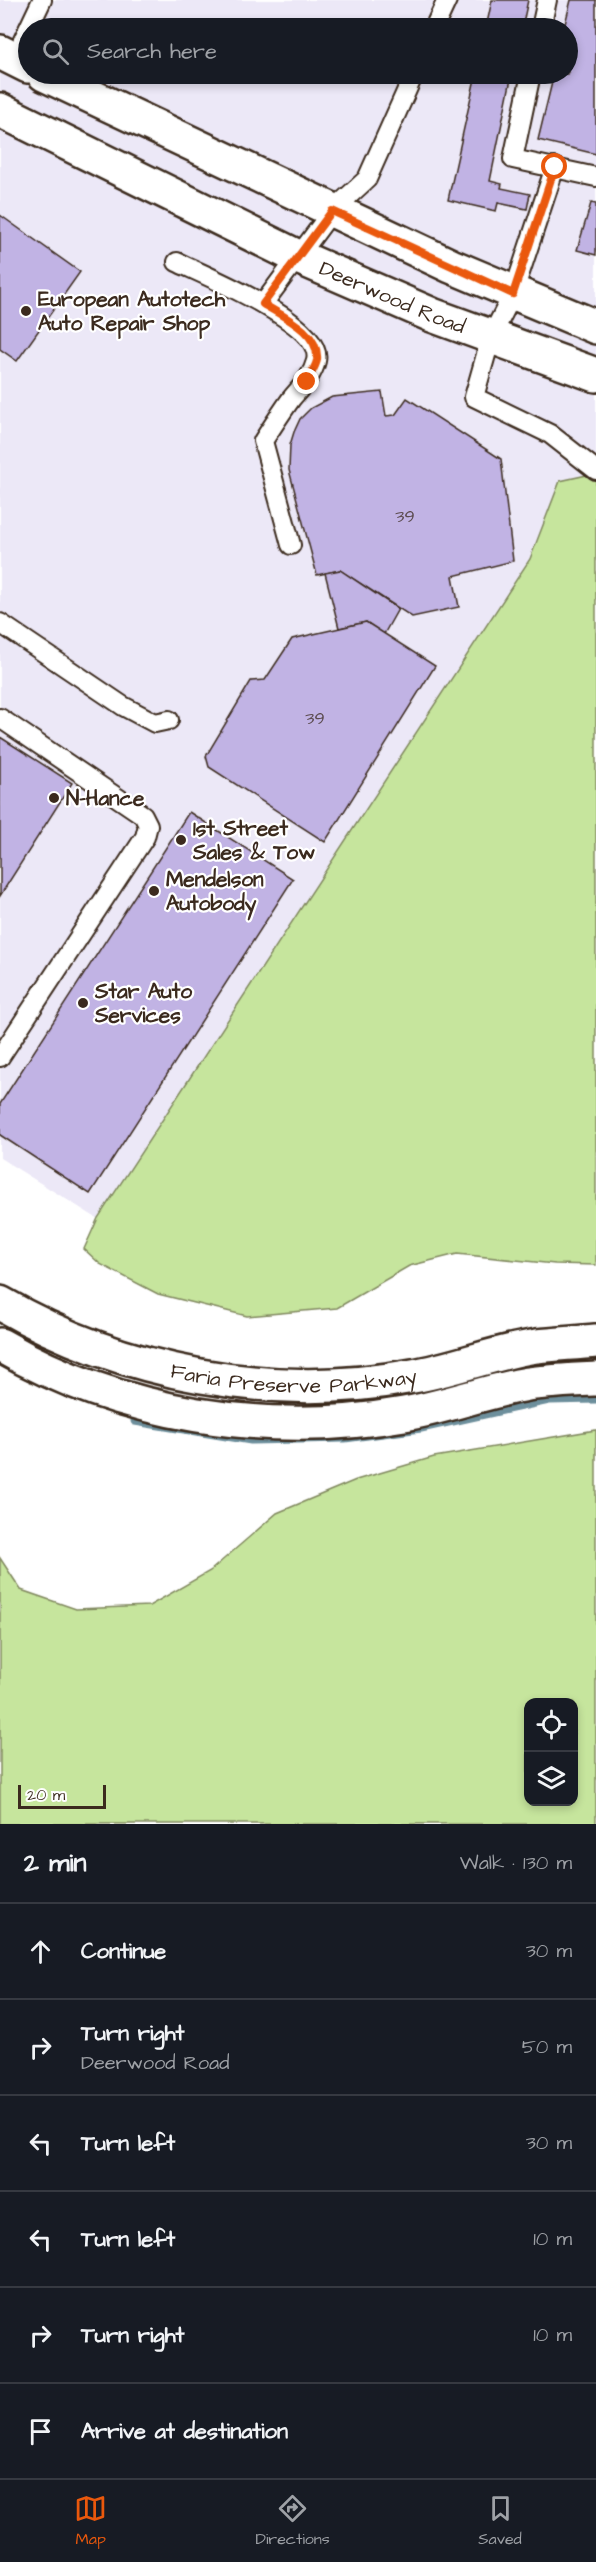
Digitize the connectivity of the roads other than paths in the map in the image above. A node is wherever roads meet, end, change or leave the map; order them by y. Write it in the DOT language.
graph roads {
  1 [pos="42,0"];
  2 [pos="447,0"];
  3 [pos="547,0"];
  4 [pos="33,18"];
  5 [pos="439,18"];
  6 [pos="543,18"];
  7 [pos="65,84"];
  8 [pos="410,84"];
  9 [pos="529,84"];
  10 [pos="0,110"];
  11 [pos="555,167"];
  12 [pos="596,177"];
  13 [pos="332,211"];
  14 [pos="296,256"];
  15 [pos="177,262"];
  16 [pos="513,294"];
  17 [pos="263,304"];
  18 [pos="596,327"];
  19 [pos="491,337"];
  20 [pos="596,375"];
  21 [pos="596,470"];
  22 [pos="291,544"];
  23 [pos="0,623"];
  24 [pos="0,718"];
  25 [pos="169,720"];
  26 [pos="0,1057"];
  27 [pos="0,1303"];
  28 [pos="596,1341"];
  29 [pos="0,1346"];
  30 [pos="596,1378"];
  1 -- 4 [label="lane"];
  2 -- 5 [label="lane"];
  3 -- 6 [label="lane"];
  7 -- 13 [label="street"];
  8 -- 13 [label="lane"];
  9 -- 11 [label="lane"];
  10 -- 14 [label="street, Deerwood Road"];
  11 -- 12 [label="lane"];
  11 -- 16 [label="lane"];
  13 -- 14 [label="lane"];
  13 -- 16 [label="street"];
  14 -- 17 [label="lane"];
  14 -- 19 [label="street, Deerwood Road"];
  15 -- 17 [label="lane"];
  16 -- 18 [label="street"];
  16 -- 19 [label="lane"];
  17 -- 22 [label="lane"];
  19 -- 20 [label="street, Deerwood Road"];
  19 -- 21 [label="lane"];
  23 -- 25 [label="lane"];
  24 -- 26 [label="lane"];
  27 -- 28 [label="street, Faria Preserve Parkway"];
  29 -- 30 [label="street, Faria Preserve Parkway"];
}
